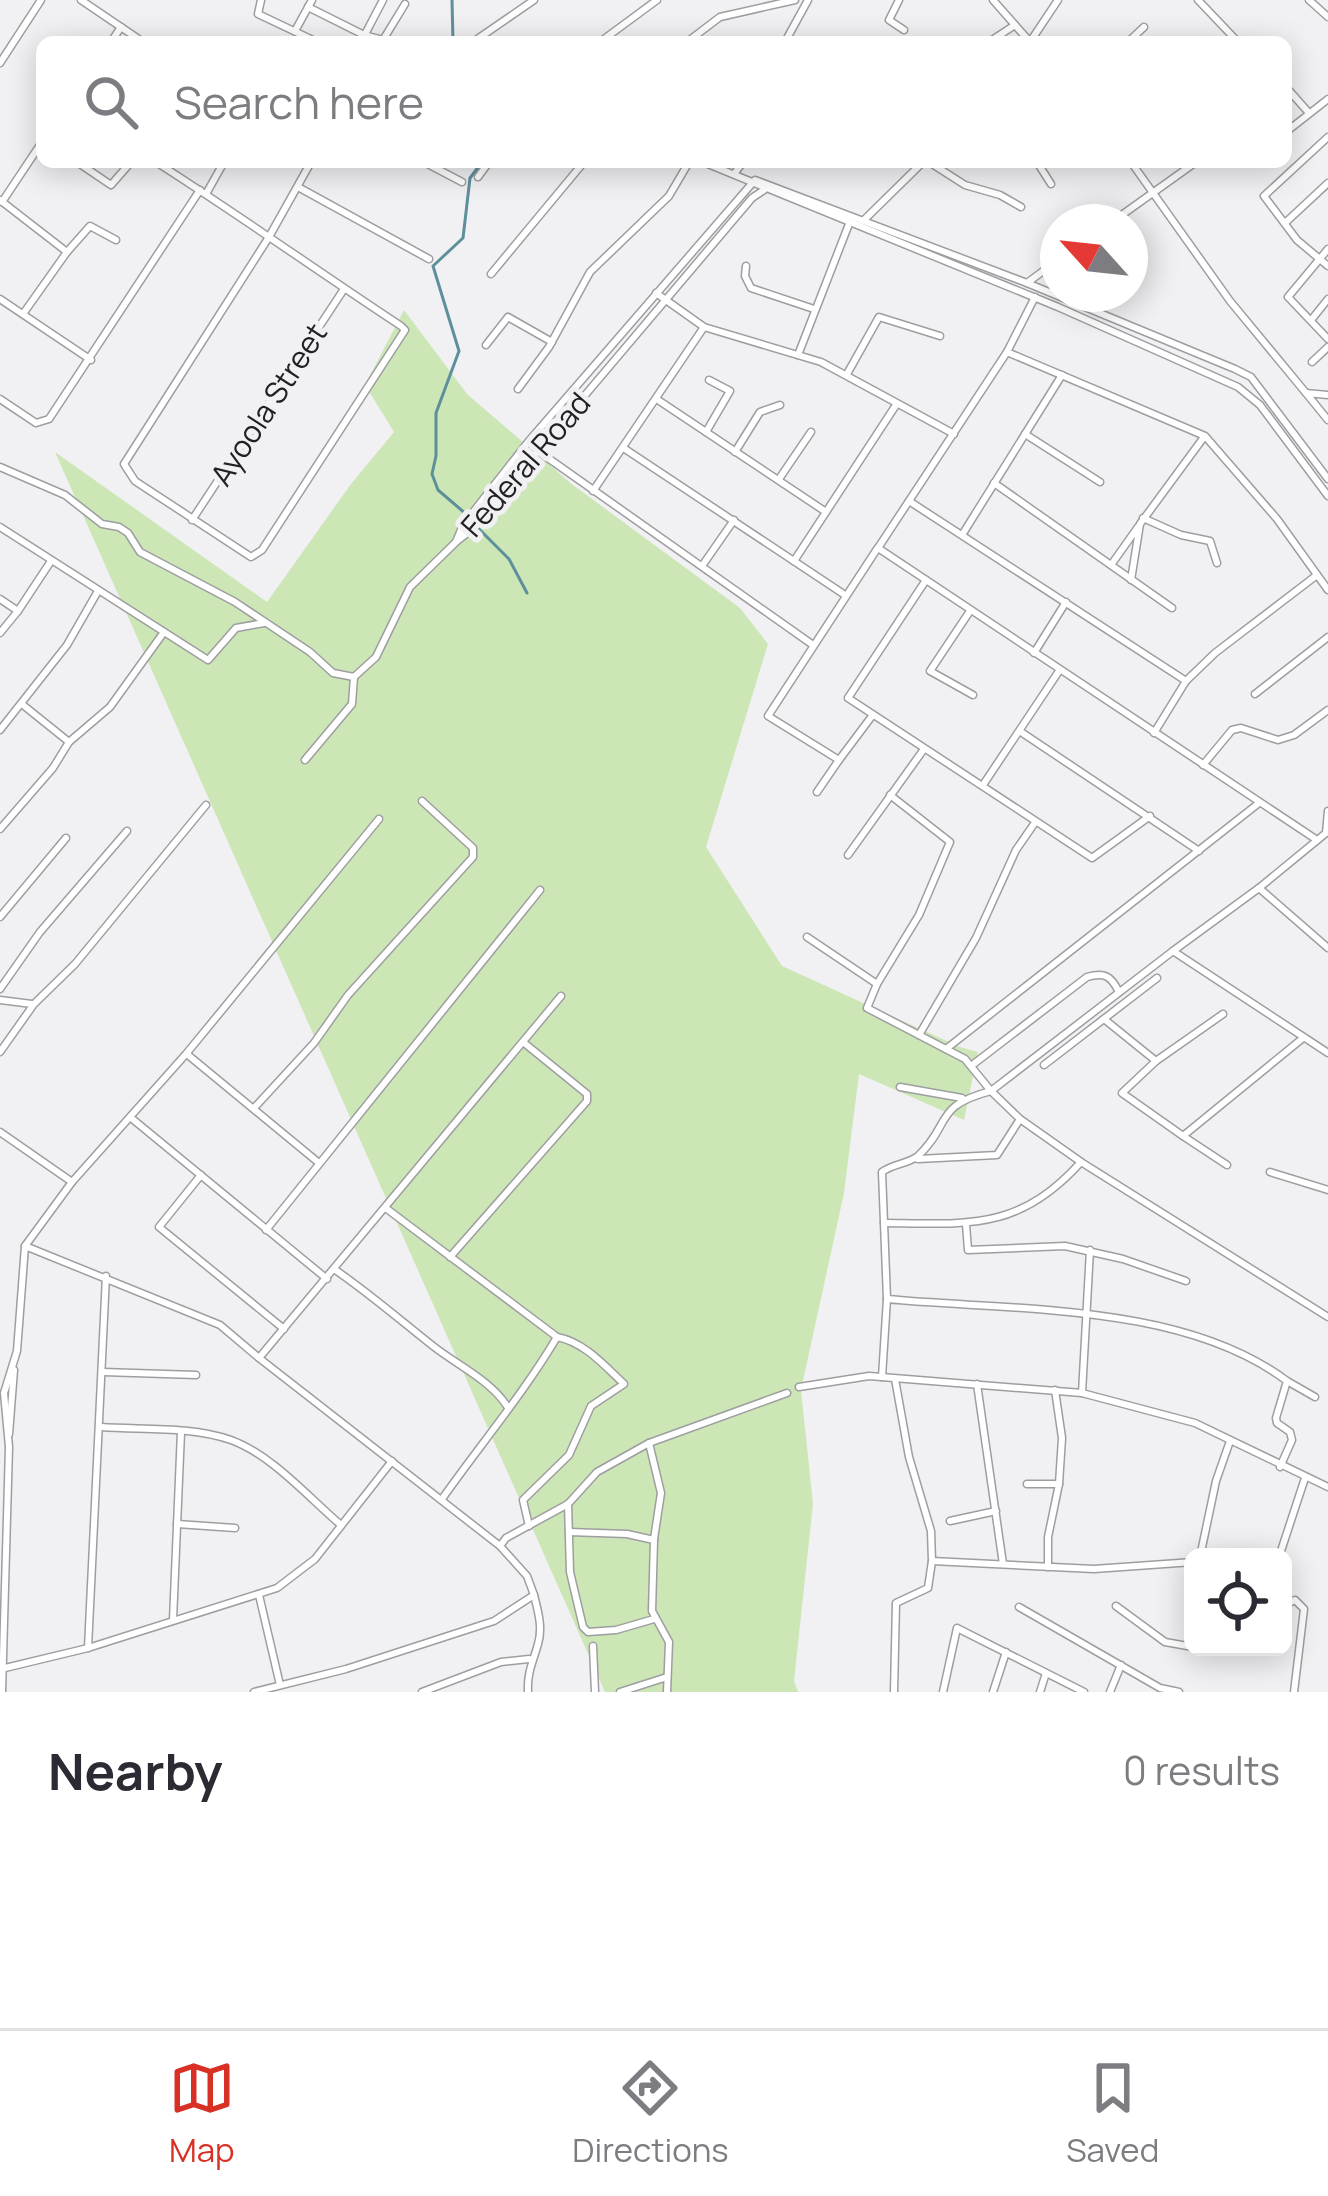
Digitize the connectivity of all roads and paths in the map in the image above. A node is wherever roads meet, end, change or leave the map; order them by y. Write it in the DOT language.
graph roads {
  1 [pos="41,0"];
  2 [pos="81,0"];
  3 [pos="261,0"];
  4 [pos="383,0"];
  5 [pos="534,0"];
  6 [pos="657,0"];
  7 [pos="795,0"];
  8 [pos="808,0"];
  9 [pos="899,0"];
  10 [pos="993,0"];
  11 [pos="1058,0"];
  12 [pos="1198,0"];
  13 [pos="1309,0"];
  14 [pos="771,2"];
  15 [pos="310,3"];
  16 [pos="405,4"];
  17 [pos="1328,17"];
  18 [pos="1015,25"];
  19 [pos="121,27"];
  20 [pos="1144,27"];
  21 [pos="904,30"];
  22 [pos="295,31"];
  23 [pos="115,36"];
  24 [pos="134,36"];
  25 [pos="305,36"];
  26 [pos="359,36"];
  27 [pos="365,36"];
  28 [pos="385,36"];
  29 [pos="482,36"];
  30 [pos="615,36"];
  31 [pos="694,36"];
  32 [pos="788,36"];
  33 [pos="998,36"];
  34 [pos="1025,36"];
  35 [pos="1034,36"];
  36 [pos="1134,36"];
  37 [pos="1232,36"];
  38 [pos="0,63"];
  39 [pos="1292,94"];
  40 [pos="1328,100"];
  41 [pos="1309,113"];
  42 [pos="1292,127"];
  43 [pos="1328,137"];
  44 [pos="36,151"];
  45 [pos="86,168"];
  46 [pos="126,168"];
  47 [pos="165,168"];
  48 [pos="220,168"];
  49 [pos="308,168"];
  50 [pos="435,168"];
  51 [pos="485,168"];
  52 [pos="579,168"];
  53 [pos="685,168"];
  54 [pos="718,168"];
  55 [pos="738,168"];
  56 [pos="919,168"];
  57 [pos="936,168"];
  58 [pos="1041,168"];
  59 [pos="1135,168"];
  60 [pos="1188,168"];
  61 [pos="734,174"];
  62 [pos="478,177"];
  63 [pos="462,182"];
  64 [pos="753,183"];
  65 [pos="1328,183"];
  66 [pos="1051,184"];
  67 [pos="298,187"];
  68 [pos="764,190"];
  69 [pos="203,192"];
  70 [pos="1154,193"];
  71 [pos="1,201"];
  72 [pos="1138,204"];
  73 [pos="1021,206"];
  74 [pos="863,220"];
  75 [pos="849,224"];
  76 [pos="1285,224"];
  77 [pos="269,237"];
  78 [pos="116,240"];
  79 [pos="1328,249"];
  80 [pos="67,252"];
  81 [pos="429,259"];
  82 [pos="1320,259"];
  83 [pos="746,266"];
  84 [pos="1328,266"];
  85 [pos="1040,273"];
  86 [pos="490,274"];
  87 [pos="1027,283"];
  88 [pos="344,289"];
  89 [pos="656,293"];
  90 [pos="1035,298"];
  91 [pos="0,299"];
  92 [pos="1328,299"];
  93 [pos="665,300"];
  94 [pos="814,309"];
  95 [pos="23,314"];
  96 [pos="1312,319"];
  97 [pos="704,327"];
  98 [pos="940,336"];
  99 [pos="1162,340"];
  100 [pos="551,342"];
  101 [pos="1328,343"];
  102 [pos="486,344"];
  103 [pos="1159,350"];
  104 [pos="1007,352"];
  105 [pos="799,355"];
  106 [pos="91,360"];
  107 [pos="1312,362"];
  108 [pos="847,374"];
  109 [pos="1062,375"];
  110 [pos="726,376"];
  111 [pos="709,380"];
  112 [pos="720,386"];
  113 [pos="518,389"];
  114 [pos="1306,393"];
  115 [pos="1328,395"];
  116 [pos="0,399"];
  117 [pos="658,400"];
  118 [pos="780,405"];
  119 [pos="896,405"];
  120 [pos="1328,420"];
  121 [pos="706,432"];
  122 [pos="811,432"];
  123 [pos="954,434"];
  124 [pos="1025,434"];
  125 [pos="1205,436"];
  126 [pos="625,449"];
  127 [pos="538,451"];
  128 [pos="735,452"];
  129 [pos="0,467"];
  130 [pos="779,479"];
  131 [pos="1328,479"];
  132 [pos="1100,482"];
  133 [pos="994,483"];
  134 [pos="593,491"];
  135 [pos="1328,496"];
  136 [pos="909,501"];
  137 [pos="826,512"];
  138 [pos="193,520"];
  139 [pos="734,520"];
  140 [pos="1142,520"];
  141 [pos="0,527"];
  142 [pos="962,535"];
  143 [pos="456,542"];
  144 [pos="878,548"];
  145 [pos="51,561"];
  146 [pos="794,561"];
  147 [pos="1217,563"];
  148 [pos="1111,565"];
  149 [pos="702,566"];
  150 [pos="1317,575"];
  151 [pos="926,580"];
  152 [pos="1131,580"];
  153 [pos="98,590"];
  154 [pos="1328,590"];
  155 [pos="845,595"];
  156 [pos="0,599"];
  157 [pos="1066,602"];
  158 [pos="1172,608"];
  159 [pos="18,610"];
  160 [pos="970,611"];
  161 [pos="264,623"];
  162 [pos="164,632"];
  163 [pos="0,633"];
  164 [pos="1328,637"];
  165 [pos="813,645"];
  166 [pos="1034,653"];
  167 [pos="1059,671"];
  168 [pos="354,677"];
  169 [pos="1186,681"];
  170 [pos="973,694"];
  171 [pos="1255,694"];
  172 [pos="23,705"];
  173 [pos="1328,710"];
  174 [pos="872,716"];
  175 [pos="0,730"];
  176 [pos="1021,732"];
  177 [pos="1154,733"];
  178 [pos="69,742"];
  179 [pos="924,749"];
  180 [pos="304,760"];
  181 [pos="839,760"];
  182 [pos="1203,765"];
  183 [pos="983,784"];
  184 [pos="817,792"];
  185 [pos="890,795"];
  186 [pos="422,801"];
  187 [pos="1259,802"];
  188 [pos="206,805"];
  189 [pos="1328,812"];
  190 [pos="1150,816"];
  191 [pos="379,819"];
  192 [pos="1034,824"];
  193 [pos="0,829"];
  194 [pos="127,831"];
  195 [pos="1327,833"];
  196 [pos="66,838"];
  197 [pos="1318,840"];
  198 [pos="1199,851"];
  199 [pos="848,855"];
  200 [pos="1259,888"];
  201 [pos="541,890"];
  202 [pos="0,917"];
  203 [pos="807,937"];
  204 [pos="1326,942"];
  205 [pos="1173,951"];
  206 [pos="1157,978"];
  207 [pos="877,984"];
  208 [pos="0,989"];
  209 [pos="1119,992"];
  210 [pos="561,996"];
  211 [pos="0,1000"];
  212 [pos="34,1004"];
  213 [pos="1223,1014"];
  214 [pos="1104,1019"];
  215 [pos="919,1035"];
  216 [pos="1303,1038"];
  217 [pos="523,1042"];
  218 [pos="946,1049"];
  219 [pos="0,1052"];
  220 [pos="186,1054"];
  221 [pos="1328,1054"];
  222 [pos="1156,1060"];
  223 [pos="1045,1064"];
  224 [pos="971,1066"];
  225 [pos="900,1087"];
  226 [pos="991,1091"];
  227 [pos="962,1098"];
  228 [pos="254,1107"];
  229 [pos="130,1118"];
  230 [pos="1020,1119"];
  231 [pos="0,1132"];
  232 [pos="1183,1136"];
  233 [pos="916,1159"];
  234 [pos="1081,1162"];
  235 [pos="319,1163"];
  236 [pos="1227,1166"];
  237 [pos="1270,1172"];
  238 [pos="201,1175"];
  239 [pos="71,1182"];
  240 [pos="1328,1190"];
  241 [pos="387,1209"];
  242 [pos="884,1223"];
  243 [pos="965,1224"];
  244 [pos="266,1231"];
  245 [pos="25,1246"];
  246 [pos="1090,1250"];
  247 [pos="450,1258"];
  248 [pos="334,1269"];
  249 [pos="106,1276"];
  250 [pos="327,1279"];
  251 [pos="1186,1281"];
  252 [pos="887,1299"];
  253 [pos="1084,1315"];
  254 [pos="1328,1318"];
  255 [pos="284,1329"];
  256 [pos="557,1337"];
  257 [pos="259,1358"];
  258 [pos="103,1372"];
  259 [pos="196,1375"];
  260 [pos="882,1378"];
  261 [pos="895,1379"];
  262 [pos="1287,1381"];
  263 [pos="976,1383"];
  264 [pos="799,1388"];
  265 [pos="1055,1390"];
  266 [pos="1082,1393"];
  267 [pos="787,1394"];
  268 [pos="1315,1397"];
  269 [pos="507,1406"];
  270 [pos="101,1427"];
  271 [pos="181,1432"];
  272 [pos="1230,1441"];
  273 [pos="649,1442"];
  274 [pos="392,1461"];
  275 [pos="1280,1467"];
  276 [pos="1305,1478"];
  277 [pos="1027,1484"];
  278 [pos="1059,1484"];
  279 [pos="1328,1487"];
  280 [pos="442,1499"];
  281 [pos="3,1500"];
  282 [pos="568,1504"];
  283 [pos="996,1511"];
  284 [pos="950,1521"];
  285 [pos="177,1524"];
  286 [pos="340,1525"];
  287 [pos="529,1527"];
  288 [pos="235,1528"];
  289 [pos="569,1532"];
  290 [pos="654,1540"];
  291 [pos="500,1546"];
  292 [pos="1199,1548"];
  293 [pos="1282,1548"];
  294 [pos="1184,1561"];
  295 [pos="932,1562"];
  296 [pos="1004,1564"];
  297 [pos="1048,1567"];
  298 [pos="259,1594"];
  299 [pos="533,1595"];
  300 [pos="1292,1601"];
  301 [pos="1116,1606"];
  302 [pos="1019,1607"];
  303 [pos="654,1619"];
  304 [pos="173,1620"];
  305 [pos="593,1646"];
  306 [pos="1184,1646"];
  307 [pos="88,1648"];
  308 [pos="1006,1652"];
  309 [pos="530,1659"];
  310 [pos="1120,1665"];
  311 [pos="1,1669"];
  312 [pos="1046,1673"];
  313 [pos="668,1676"];
  314 [pos="280,1685"];
  315 [pos="2,1692"];
  316 [pos="254,1692"];
  317 [pos="422,1692"];
  318 [pos="528,1692"];
  319 [pos="595,1692"];
  320 [pos="620,1692"];
  321 [pos="667,1692"];
  322 [pos="893,1692"];
  323 [pos="944,1692"];
  324 [pos="993,1692"];
  325 [pos="1040,1692"];
  326 [pos="1084,1692"];
  327 [pos="1110,1692"];
  328 [pos="1180,1692"];
  329 [pos="1294,1692"];
  1 -- 38 [label="street"];
  2 -- 19 [label="street"];
  3 -- 22 [label="street"];
  4 -- 27 [label="street"];
  5 -- 29 [label="street"];
  6 -- 30 [label="street"];
  7 -- 14 [label="street"];
  8 -- 32 [label="street"];
  9 -- 21 [label="street"];
  10 -- 18 [label="street"];
  11 -- 35 [label="street"];
  12 -- 37 [label="street"];
  13 -- 17 [label="street"];
  14 -- 31 [label="street"];
  15 -- 22 [label="street"];
  15 -- 26 [label="street"];
  16 -- 28 [label="street"];
  18 -- 33 [label="street"];
  18 -- 34 [label="street"];
  19 -- 23 [label="street"];
  19 -- 24 [label="street"];
  20 -- 36 [label="street"];
  22 -- 25 [label="street"];
  39 -- 41 [label="street"];
  40 -- 41 [label="street"];
  41 -- 42 [label="street"];
  43 -- 76 [label="street"];
  44 -- 71 [label="street"];
  45 -- 46 [label="street"];
  47 -- 69 [label="street"];
  48 -- 69 [label="street"];
  49 -- 67 [label="street"];
  50 -- 63 [label="street"];
  51 -- 62 [label="street"];
  52 -- 86 [label="street"];
  53 -- 100 [label="street"];
  54 -- 61 [label="street"];
  55 -- 61 [label="street"];
  56 -- 74 [label="street"];
  57 -- 73 [label="street"];
  58 -- 66 [label="street"];
  59 -- 70 [label="street"];
  60 -- 70 [label="street"];
  61 -- 64 [label="street"];
  64 -- 68 [label="street"];
  64 -- 74 [label="street"];
  64 -- 89 [label="street, Federal Road"];
  65 -- 76 [label="street"];
  67 -- 77 [label="street"];
  67 -- 81 [label="street"];
  68 -- 75 [label="street"];
  68 -- 93 [label="street, Federal Road"];
  69 -- 77 [label="street"];
  69 -- 106 [label="street"];
  70 -- 72 [label="street"];
  70 -- 114 [label="street"];
  71 -- 80 [label="street"];
  74 -- 87 [label="street"];
  75 -- 90 [label="street"];
  75 -- 94 [label="street"];
  76 -- 82 [label="street"];
  77 -- 88 [label="street"];
  77 -- 138 [label="street"];
  78 -- 80 [label="street"];
  79 -- 82 [label="street"];
  80 -- 95 [label="street"];
  82 -- 84 [label="street"];
  82 -- 96 [label="street"];
  83 -- 94 [label="street"];
  85 -- 87 [label="street"];
  87 -- 99 [label="street"];
  88 -- 138 [label="street, Ayoola Street"];
  88 -- 138 [label="street"];
  89 -- 93 [label="street"];
  89 -- 143 [label="street, Federal Road"];
  90 -- 103 [label="street"];
  90 -- 104 [label="street"];
  91 -- 95 [label="street"];
  92 -- 96 [label="street"];
  93 -- 97 [label="street"];
  93 -- 127 [label="street, Federal Road"];
  94 -- 105 [label="street"];
  95 -- 106 [label="street"];
  96 -- 101 [label="street"];
  97 -- 105 [label="street"];
  97 -- 117 [label="street"];
  98 -- 108 [label="street"];
  99 -- 103 [label="street"];
  99 -- 131 [label="street"];
  100 -- 102 [label="street"];
  100 -- 113 [label="street"];
  101 -- 107 [label="street"];
  103 -- 135 [label="street"];
  104 -- 109 [label="street"];
  104 -- 123 [label="street"];
  105 -- 108 [label="street"];
  106 -- 116 [label="street"];
  108 -- 119 [label="street"];
  109 -- 124 [label="street"];
  109 -- 125 [label="street"];
  110 -- 112 [label="street"];
  111 -- 112 [label="street"];
  112 -- 121 [label="street"];
  114 -- 115 [label="street"];
  114 -- 120 [label="street"];
  117 -- 121 [label="street"];
  117 -- 126 [label="street"];
  118 -- 128 [label="street"];
  119 -- 123 [label="street"];
  119 -- 137 [label="street"];
  121 -- 128 [label="street"];
  122 -- 130 [label="street"];
  123 -- 136 [label="street"];
  124 -- 132 [label="street"];
  124 -- 133 [label="street"];
  125 -- 140 [label="street"];
  125 -- 150 [label="street"];
  126 -- 134 [label="street"];
  126 -- 139 [label="street"];
  127 -- 134 [label="street"];
  127 -- 143 [label="street, Federal Road"];
  128 -- 130 [label="street"];
  129 -- 161 [label="street"];
  130 -- 137 [label="street"];
  133 -- 142 [label="street"];
  133 -- 148 [label="street"];
  134 -- 149 [label="street"];
  136 -- 142 [label="street"];
  136 -- 144 [label="street"];
  137 -- 146 [label="street"];
  139 -- 146 [label="street"];
  139 -- 149 [label="street"];
  140 -- 147 [label="street"];
  140 -- 148 [label="street"];
  140 -- 152 [label="street"];
  141 -- 145 [label="street"];
  142 -- 157 [label="street"];
  143 -- 168 [label="street"];
  144 -- 151 [label="street"];
  144 -- 155 [label="street"];
  145 -- 153 [label="street"];
  145 -- 159 [label="street"];
  146 -- 155 [label="street"];
  148 -- 152 [label="street"];
  149 -- 165 [label="street"];
  150 -- 154 [label="street"];
  150 -- 169 [label="street"];
  151 -- 160 [label="street"];
  151 -- 174 [label="street"];
  152 -- 158 [label="street"];
  153 -- 162 [label="street"];
  153 -- 172 [label="street"];
  155 -- 165 [label="street"];
  156 -- 159 [label="street"];
  157 -- 166 [label="street"];
  157 -- 169 [label="street"];
  159 -- 163 [label="street"];
  160 -- 166 [label="street"];
  160 -- 170 [label="street"];
  161 -- 162 [label="street"];
  161 -- 168 [label="street"];
  162 -- 178 [label="street"];
  164 -- 171 [label="street"];
  165 -- 181 [label="street"];
  166 -- 167 [label="street"];
  167 -- 176 [label="street"];
  167 -- 177 [label="street"];
  168 -- 180 [label="street"];
  169 -- 177 [label="street"];
  172 -- 175 [label="street"];
  172 -- 178 [label="street"];
  173 -- 182 [label="street"];
  174 -- 179 [label="street"];
  174 -- 181 [label="street"];
  176 -- 183 [label="street"];
  176 -- 190 [label="street"];
  177 -- 182 [label="street"];
  178 -- 193 [label="street"];
  179 -- 183 [label="street"];
  179 -- 185 [label="street"];
  181 -- 184 [label="street"];
  182 -- 187 [label="street"];
  183 -- 192 [label="street"];
  185 -- 199 [label="street"];
  185 -- 207 [label="street"];
  186 -- 228 [label="street"];
  187 -- 197 [label="street"];
  187 -- 198 [label="street"];
  188 -- 212 [label="street"];
  189 -- 195 [label="street"];
  190 -- 192 [label="street"];
  190 -- 198 [label="street"];
  191 -- 220 [label="street"];
  192 -- 215 [label="street"];
  194 -- 208 [label="street"];
  195 -- 197 [label="street"];
  196 -- 202 [label="street"];
  197 -- 200 [label="street"];
  198 -- 218 [label="street"];
  200 -- 204 [label="street"];
  200 -- 205 [label="street"];
  201 -- 235 [label="street"];
  203 -- 207 [label="street"];
  205 -- 209 [label="street"];
  205 -- 216 [label="street"];
  206 -- 214 [label="street"];
  207 -- 215 [label="street"];
  209 -- 224 [label="street"];
  209 -- 226 [label="street"];
  210 -- 217 [label="street"];
  211 -- 212 [label="street"];
  212 -- 219 [label="street"];
  213 -- 222 [label="street"];
  214 -- 222 [label="street"];
  214 -- 223 [label="street"];
  215 -- 218 [label="street"];
  216 -- 221 [label="street"];
  216 -- 232 [label="street"];
  217 -- 241 [label="street"];
  217 -- 247 [label="street"];
  218 -- 224 [label="street"];
  220 -- 228 [label="street"];
  220 -- 229 [label="street"];
  222 -- 232 [label="street"];
  224 -- 226 [label="street"];
  225 -- 227 [label="street"];
  226 -- 227 [label="street"];
  226 -- 230 [label="street"];
  227 -- 233 [label="street"];
  228 -- 235 [label="street"];
  229 -- 238 [label="street"];
  229 -- 239 [label="street"];
  230 -- 233 [label="street"];
  230 -- 234 [label="street"];
  231 -- 239 [label="street"];
  232 -- 236 [label="street"];
  233 -- 242 [label="street"];
  234 -- 243 [label="street"];
  234 -- 254 [label="street"];
  235 -- 244 [label="street"];
  237 -- 240 [label="street"];
  238 -- 244 [label="street"];
  238 -- 255 [label="street"];
  239 -- 245 [label="street"];
  241 -- 247 [label="street"];
  241 -- 248 [label="street"];
  242 -- 243 [label="street"];
  242 -- 252 [label="street"];
  243 -- 246 [label="street"];
  244 -- 250 [label="street"];
  245 -- 249 [label="street"];
  245 -- 281 [label="street"];
  246 -- 251 [label="street"];
  246 -- 253 [label="street"];
  247 -- 256 [label="street"];
  248 -- 250 [label="street"];
  248 -- 269 [label="street"];
  249 -- 257 [label="street"];
  249 -- 258 [label="street"];
  250 -- 255 [label="street"];
  252 -- 253 [label="street"];
  252 -- 260 [label="street"];
  253 -- 262 [label="street"];
  253 -- 266 [label="street"];
  255 -- 257 [label="street"];
  256 -- 269 [label="street"];
  256 -- 287 [label="street"];
  257 -- 274 [label="street"];
  258 -- 259 [label="street"];
  258 -- 270 [label="street"];
  260 -- 261 [label="street"];
  260 -- 264 [label="street"];
  261 -- 263 [label="street"];
  261 -- 295 [label="street"];
  262 -- 268 [label="street"];
  262 -- 275 [label="street"];
  263 -- 265 [label="street"];
  263 -- 283 [label="street"];
  265 -- 266 [label="street"];
  265 -- 278 [label="street"];
  266 -- 272 [label="street"];
  267 -- 273 [label="street"];
  269 -- 280 [label="street"];
  270 -- 271 [label="street"];
  270 -- 307 [label="street"];
  271 -- 285 [label="street"];
  271 -- 286 [label="street"];
  272 -- 275 [label="street"];
  272 -- 292 [label="street"];
  273 -- 282 [label="street"];
  273 -- 290 [label="street"];
  274 -- 280 [label="street"];
  274 -- 286 [label="street"];
  275 -- 276 [label="street"];
  276 -- 279 [label="street"];
  276 -- 293 [label="street"];
  277 -- 278 [label="street"];
  278 -- 297 [label="street"];
  280 -- 291 [label="street"];
  281 -- 311 [label="street"];
  282 -- 287 [label="street"];
  282 -- 289 [label="street"];
  283 -- 284 [label="street"];
  283 -- 296 [label="street"];
  285 -- 288 [label="street"];
  285 -- 304 [label="street"];
  286 -- 298 [label="street"];
  287 -- 291 [label="street"];
  289 -- 290 [label="street"];
  289 -- 303 [label="street"];
  290 -- 303 [label="street"];
  291 -- 299 [label="street"];
  294 -- 297 [label="street"];
  295 -- 296 [label="street"];
  295 -- 322 [label="street"];
  296 -- 297 [label="street"];
  298 -- 304 [label="street"];
  298 -- 314 [label="street"];
  299 -- 309 [label="street"];
  299 -- 314 [label="street"];
  300 -- 329 [label="street"];
  301 -- 306 [label="street"];
  302 -- 310 [label="street"];
  303 -- 313 [label="street"];
  304 -- 307 [label="street"];
  305 -- 319 [label="street"];
  307 -- 311 [label="street"];
  308 -- 312 [label="street"];
  308 -- 323 [label="street"];
  308 -- 324 [label="street"];
  309 -- 317 [label="street"];
  309 -- 318 [label="street"];
  310 -- 327 [label="street"];
  310 -- 328 [label="street"];
  311 -- 315 [label="street"];
  312 -- 325 [label="street"];
  312 -- 326 [label="street"];
  313 -- 320 [label="street"];
  313 -- 321 [label="street"];
  314 -- 316 [label="street"];
}
